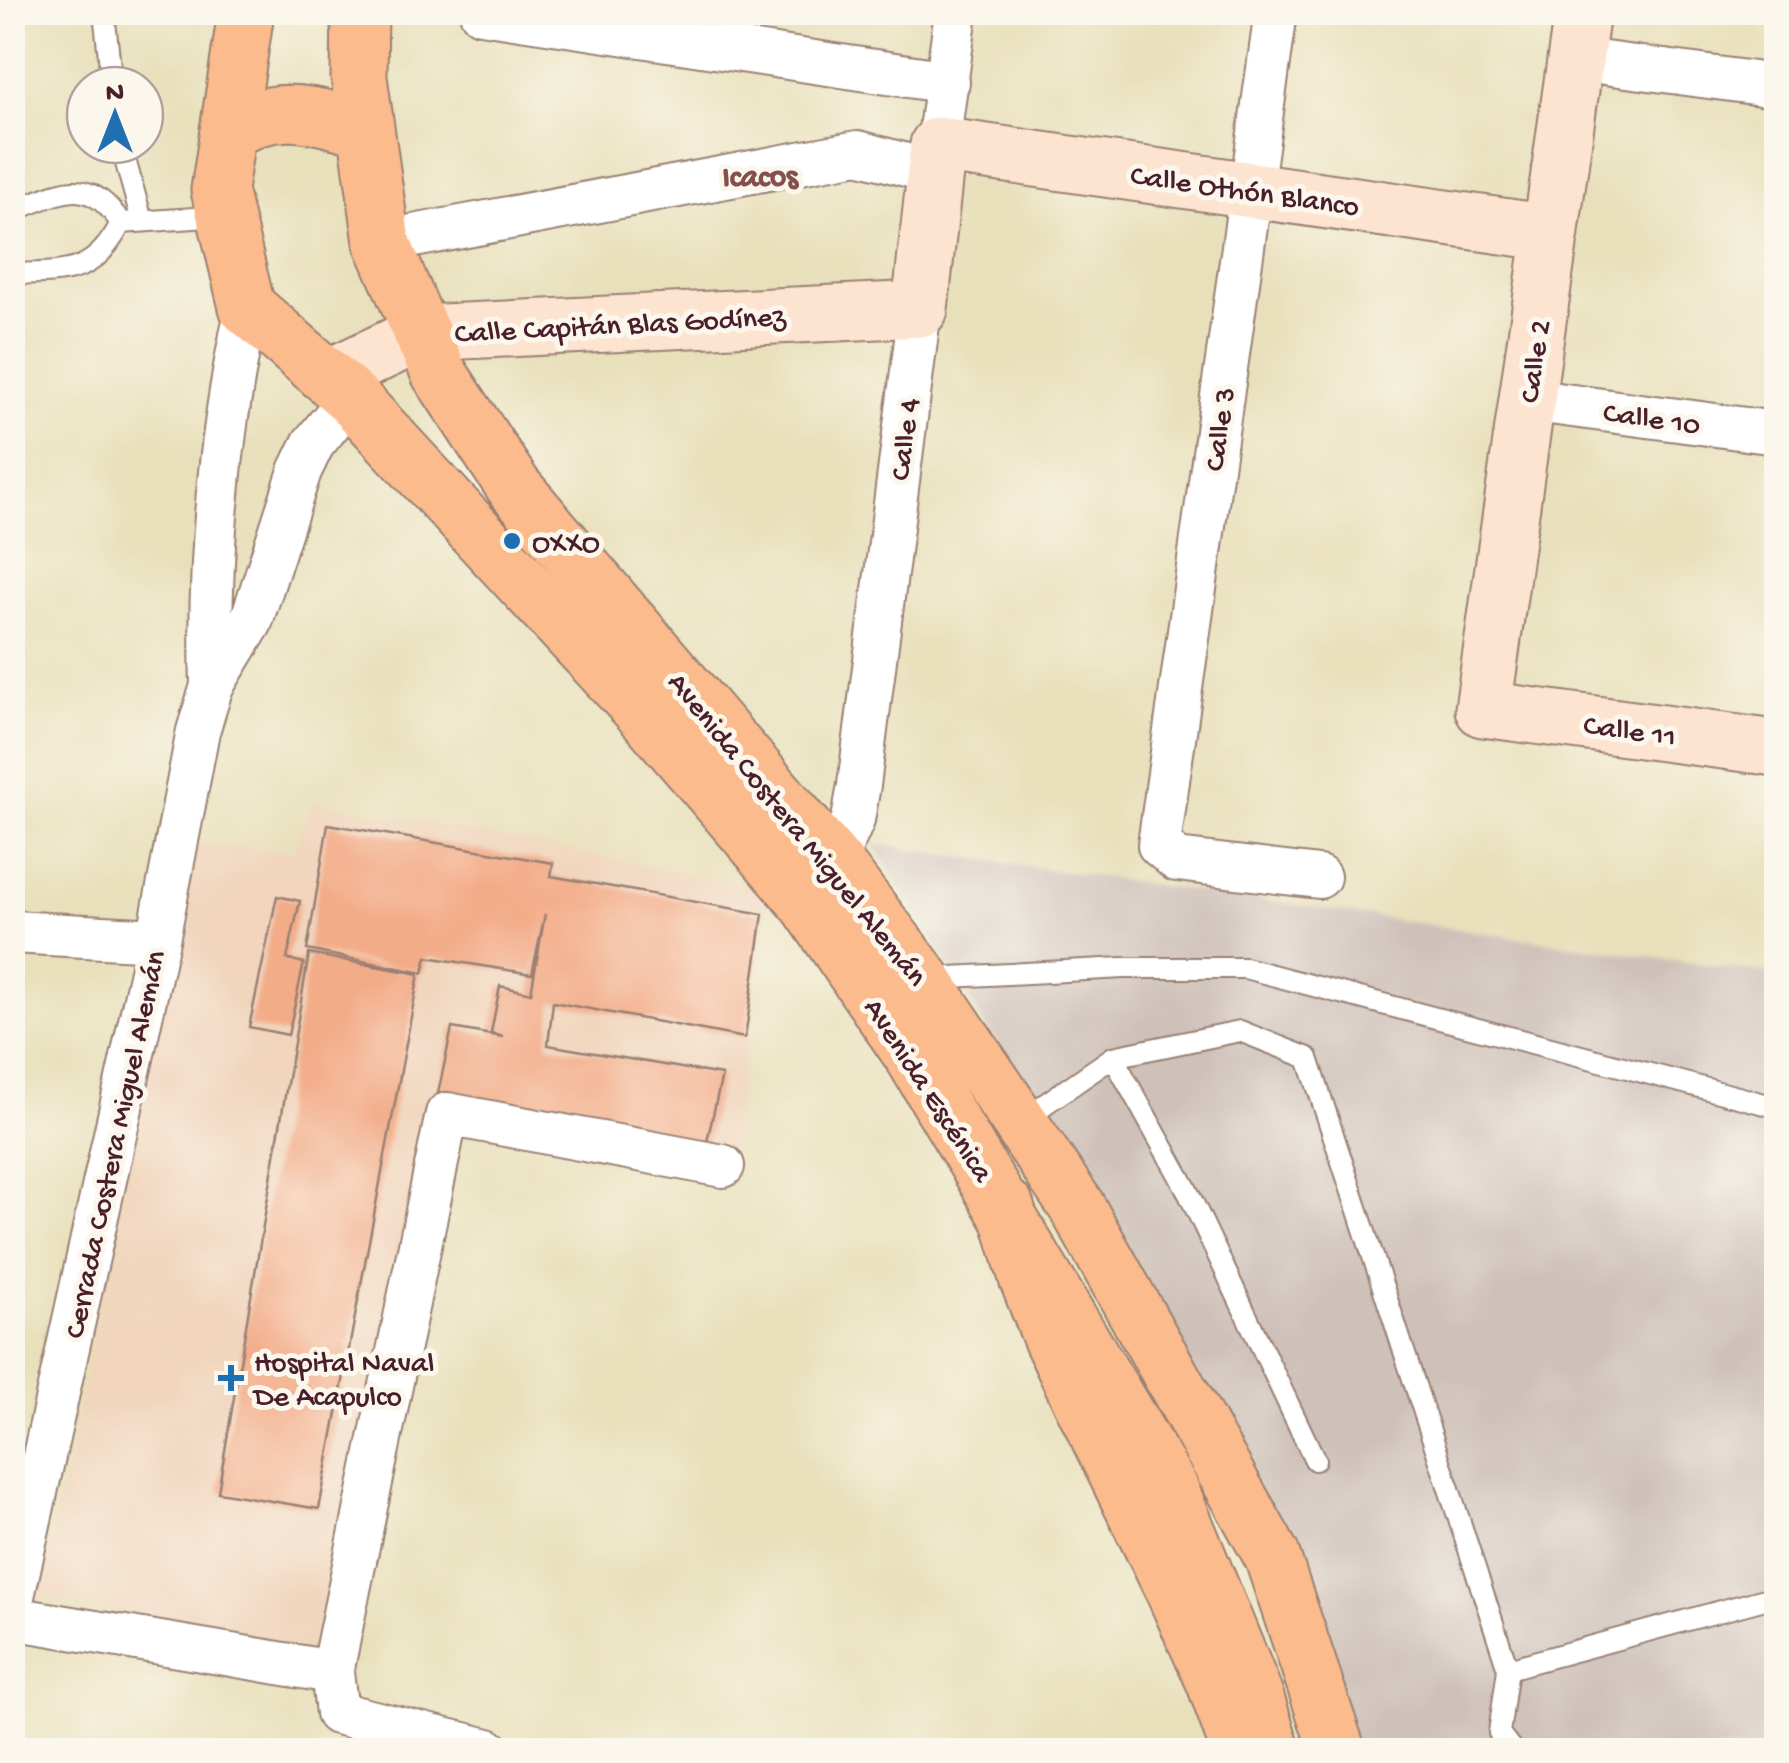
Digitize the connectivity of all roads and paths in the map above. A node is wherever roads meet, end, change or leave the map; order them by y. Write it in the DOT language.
graph roads {
  1 [pos="104,12"];
  2 [pos="246,12"];
  3 [pos="360,12"];
  4 [pos="481,12"];
  5 [pos="956,12"];
  6 [pos="1276,12"];
  7 [pos="1579,36"];
  8 [pos="110,65"];
  9 [pos="948,82"];
  10 [pos="1776,86"];
  11 [pos="366,129"];
  12 [pos="228,134"];
  13 [pos="937,159"];
  14 [pos="124,165"];
  15 [pos="1252,191"];
  16 [pos="12,211"];
  17 [pos="225,216"];
  18 [pos="132,222"];
  19 [pos="1551,233"];
  20 [pos="382,242"];
  21 [pos="12,274"];
  22 [pos="248,306"];
  23 [pos="920,310"];
  24 [pos="422,332"];
  25 [pos="340,387"];
  26 [pos="1527,400"];
  27 [pos="1776,433"];
  28 [pos="212,686"];
  29 [pos="1483,709"];
  30 [pos="1776,748"];
  31 [pos="834,862"];
  32 [pos="1319,877"];
  33 [pos="12,932"];
  34 [pos="158,940"];
  35 [pos="922,978"];
  36 [pos="1113,1056"];
  37 [pos="1776,1107"];
  38 [pos="1020,1121"];
  39 [pos="724,1166"];
  40 [pos="1006,1207"];
  41 [pos="1315,1460"];
  42 [pos="26,1484"];
  43 [pos="1776,1596"];
  44 [pos="12,1601"];
  45 [pos="12,1618"];
  46 [pos="1508,1669"];
  47 [pos="332,1672"];
  48 [pos="1337,1748"];
  49 [pos="488,1750"];
  50 [pos="1239,1750"];
  51 [pos="1272,1750"];
  52 [pos="1512,1750"];
  1 -- 8 [label="lane"];
  2 -- 12 [label="main road"];
  3 -- 11 [label="main road, Avenida Costera Miguel Alemán"];
  4 -- 9 [label="street"];
  5 -- 9 [label="street, Calle 4"];
  6 -- 15 [label="street, Calle 3"];
  7 -- 10 [label="street"];
  7 -- 19 [label="street, Calle 2"];
  9 -- 13 [label="street, Calle 4"];
  11 -- 12 [label="main road"];
  11 -- 20 [label="main road, Avenida Costera Miguel Alemán"];
  12 -- 17 [label="main road"];
  13 -- 15 [label="street, Calle Othón Blanco"];
  13 -- 20 [label="street"];
  13 -- 23 [label="street, Calle 4"];
  14 -- 18 [label="lane"];
  15 -- 19 [label="street, Calle Othón Blanco"];
  15 -- 32 [label="street, Calle 3"];
  16 -- 18 [label="lane"];
  17 -- 18 [label="lane"];
  17 -- 22 [label="main road"];
  18 -- 21 [label="lane"];
  19 -- 26 [label="street, Calle 2"];
  20 -- 24 [label="main road, Avenida Costera Miguel Alemán"];
  22 -- 25 [label="main road"];
  22 -- 28 [label="street, Cerrada Costera Miguel Alemán"];
  23 -- 24 [label="street, Calle Capitán Blas Godínez"];
  23 -- 31 [label="street, Calle 4"];
  24 -- 25 [label="street, Calle Capitán Blas Godínez"];
  24 -- 31 [label="main road, Avenida Costera Miguel Alemán"];
  25 -- 28 [label="street, Cerrada Costera Miguel Alemán"];
  25 -- 40 [label="main road, Avenida Escénica"];
  26 -- 27 [label="street, Calle 10"];
  26 -- 29 [label="street, Calle 2"];
  28 -- 34 [label="street, Cerrada Costera Miguel Alemán"];
  29 -- 30 [label="street, Calle 11"];
  31 -- 35 [label="main road, Avenida Costera Miguel Alemán"];
  33 -- 34 [label="street"];
  34 -- 42 [label="street, Cerrada Costera Miguel Alemán"];
  35 -- 37 [label="lane"];
  35 -- 38 [label="main road, Avenida Costera Miguel Alemán"];
  36 -- 38 [label="lane"];
  36 -- 41 [label="lane"];
  36 -- 46 [label="lane"];
  38 -- 48 [label="main road, Avenida Costera Miguel Alemán"];
  39 -- 47 [label="street"];
  40 -- 50 [label="main road"];
  40 -- 51 [label="main road, Avenida Escénica"];
  42 -- 44 [label="street, Cerrada Costera Miguel Alemán"];
  43 -- 46 [label="lane"];
  45 -- 47 [label="street"];
  46 -- 52 [label="lane"];
  47 -- 49 [label="street"];
}
